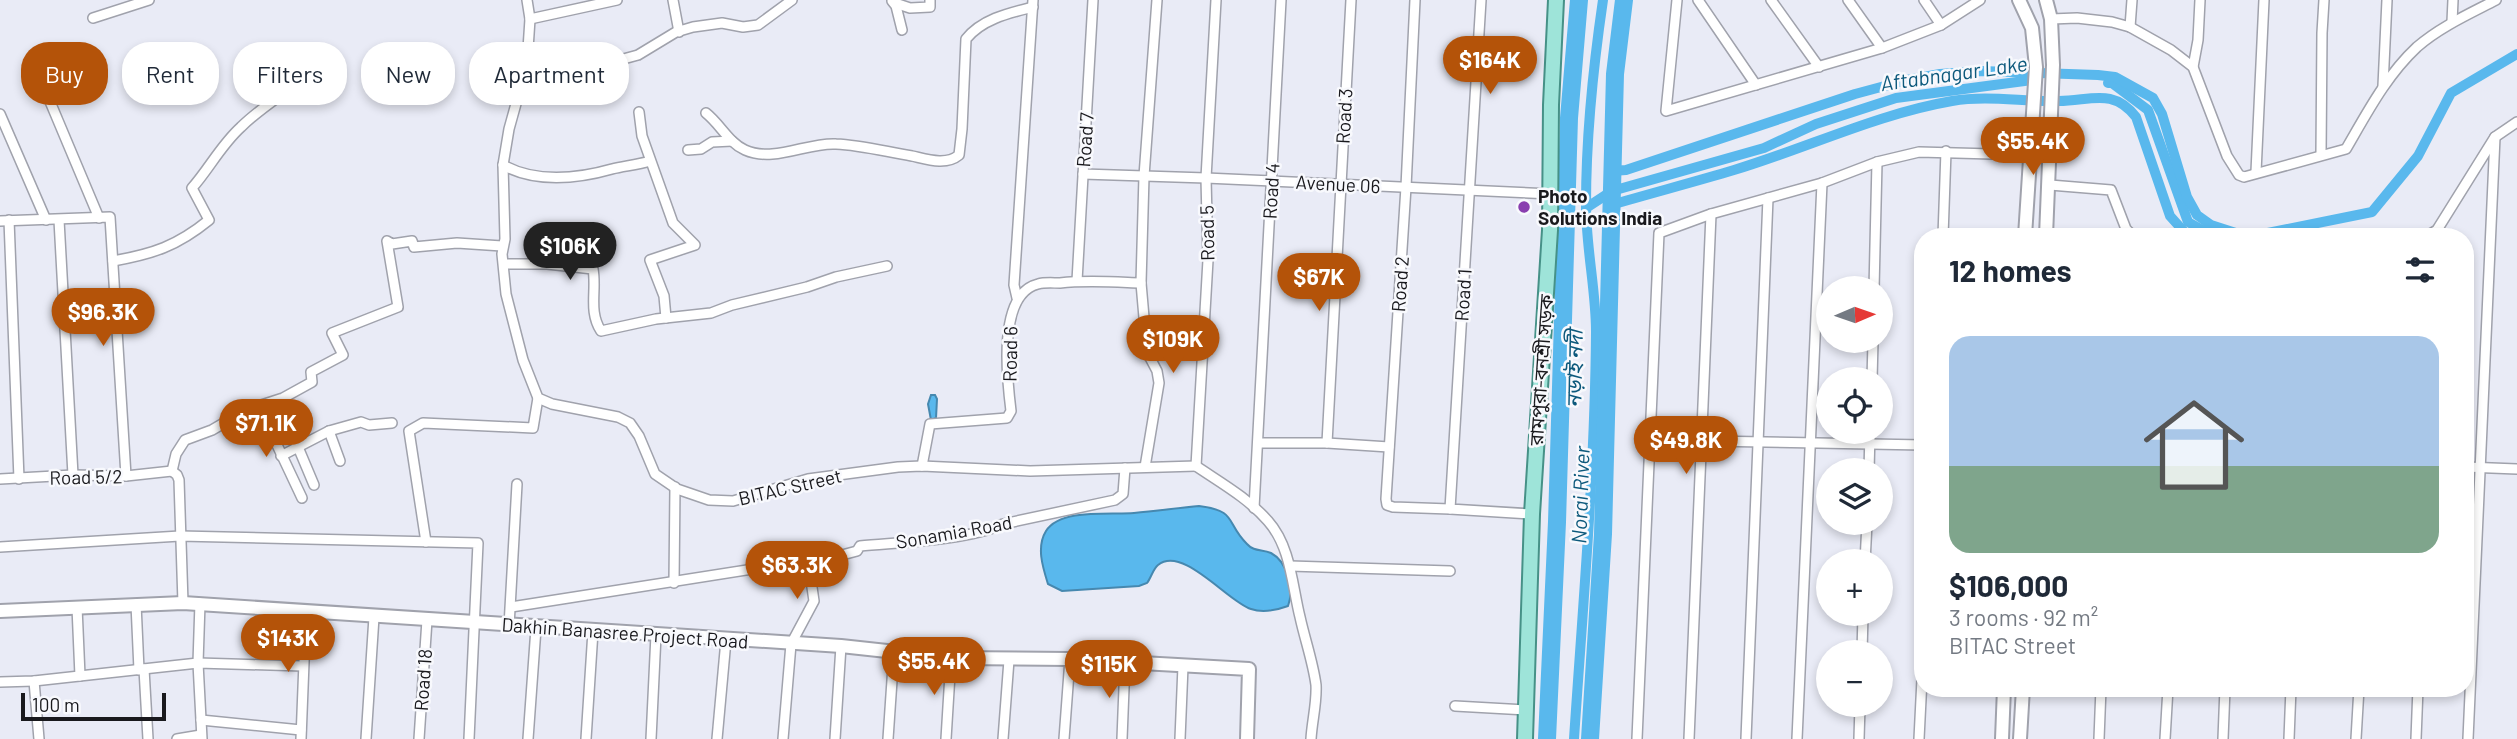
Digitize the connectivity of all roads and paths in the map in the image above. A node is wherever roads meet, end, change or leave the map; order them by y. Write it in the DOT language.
graph roads {
  1 [pos="149,0"];
  2 [pos="527,0"];
  3 [pos="617,0"];
  4 [pos="673,0"];
  5 [pos="792,0"];
  6 [pos="930,0"];
  7 [pos="1093,0"];
  8 [pos="1157,0"];
  9 [pos="1216,0"];
  10 [pos="1282,0"];
  11 [pos="1350,0"];
  12 [pos="1415,0"];
  13 [pos="1480,0"];
  14 [pos="1556,0"];
  15 [pos="1677,0"];
  16 [pos="1698,0"];
  17 [pos="1771,0"];
  18 [pos="1849,0"];
  19 [pos="1924,0"];
  20 [pos="1980,0"];
  21 [pos="2019,0"];
  22 [pos="2046,0"];
  23 [pos="2133,0"];
  24 [pos="2200,0"];
  25 [pos="2264,0"];
  26 [pos="2324,0"];
  27 [pos="2387,0"];
  28 [pos="2453,0"];
  29 [pos="2496,0"];
  30 [pos="892,1"];
  31 [pos="1033,4"];
  32 [pos="93,19"];
  33 [pos="530,19"];
  34 [pos="2051,19"];
  35 [pos="2452,22"];
  36 [pos="1941,25"];
  37 [pos="2130,27"];
  38 [pos="902,30"];
  39 [pos="679,32"];
  40 [pos="528,42"];
  41 [pos="1882,48"];
  42 [pos="629,57"];
  43 [pos="1819,67"];
  44 [pos="2193,67"];
  45 [pos="1756,85"];
  46 [pos="2383,86"];
  47 [pos="51,105"];
  48 [pos="269,105"];
  49 [pos="516,105"];
  50 [pos="639,112"];
  51 [pos="706,113"];
  52 [pos="0,114"];
  53 [pos="2517,122"];
  54 [pos="2495,137"];
  55 [pos="732,141"];
  56 [pos="688,150"];
  57 [pos="1946,151"];
  58 [pos="2321,154"];
  59 [pos="2029,155"];
  60 [pos="650,161"];
  61 [pos="1877,162"];
  62 [pos="503,165"];
  63 [pos="2256,172"];
  64 [pos="1083,174"];
  65 [pos="1144,176"];
  66 [pos="1206,178"];
  67 [pos="1271,181"];
  68 [pos="1822,183"];
  69 [pos="1340,184"];
  70 [pos="2049,185"];
  71 [pos="1406,187"];
  72 [pos="1470,191"];
  73 [pos="1551,194"];
  74 [pos="1768,198"];
  75 [pos="1711,214"];
  76 [pos="99,218"];
  77 [pos="46,220"];
  78 [pos="59,220"];
  79 [pos="4,221"];
  80 [pos="1942,228"];
  81 [pos="2025,228"];
  82 [pos="2046,228"];
  83 [pos="2126,228"];
  84 [pos="2440,228"];
  85 [pos="502,246"];
  86 [pos="113,261"];
  87 [pos="504,264"];
  88 [pos="887,266"];
  89 [pos="1874,276"];
  90 [pos="1077,281"];
  91 [pos="1141,283"];
  92 [pos="1017,298"];
  93 [pos="666,318"];
  94 [pos="538,398"];
  95 [pos="262,405"];
  96 [pos="392,423"];
  97 [pos="272,427"];
  98 [pos="329,431"];
  99 [pos="1651,440"];
  100 [pos="1703,442"];
  101 [pos="1259,443"];
  102 [pos="1327,443"];
  103 [pos="1759,443"];
  104 [pos="1810,443"];
  105 [pos="1816,443"];
  106 [pos="1893,444"];
  107 [pos="1914,445"];
  108 [pos="298,447"];
  109 [pos="1389,447"];
  110 [pos="281,456"];
  111 [pos="340,461"];
  112 [pos="922,466"];
  113 [pos="1196,466"];
  114 [pos="1145,467"];
  115 [pos="1125,468"];
  116 [pos="2474,468"];
  117 [pos="2480,468"];
  118 [pos="2517,469"];
  119 [pos="172,471"];
  120 [pos="73,475"];
  121 [pos="126,477"];
  122 [pos="0,479"];
  123 [pos="19,479"];
  124 [pos="517,484"];
  125 [pos="314,485"];
  126 [pos="675,487"];
  127 [pos="302,498"];
  128 [pos="1254,508"];
  129 [pos="1450,509"];
  130 [pos="1532,514"];
  131 [pos="180,537"];
  132 [pos="426,542"];
  133 [pos="0,547"];
  134 [pos="808,560"];
  135 [pos="1290,566"];
  136 [pos="1450,570"];
  137 [pos="674,583"];
  138 [pos="183,603"];
  139 [pos="200,603"];
  140 [pos="136,604"];
  141 [pos="2474,604"];
  142 [pos="77,607"];
  143 [pos="511,607"];
  144 [pos="0,611"];
  145 [pos="306,611"];
  146 [pos="374,617"];
  147 [pos="427,620"];
  148 [pos="476,623"];
  149 [pos="509,626"];
  150 [pos="536,628"];
  151 [pos="593,631"];
  152 [pos="656,635"];
  153 [pos="726,640"];
  154 [pos="790,643"];
  155 [pos="841,646"];
  156 [pos="894,650"];
  157 [pos="951,657"];
  158 [pos="1070,659"];
  159 [pos="1009,660"];
  160 [pos="1125,662"];
  161 [pos="198,663"];
  162 [pos="303,666"];
  163 [pos="1183,666"];
  164 [pos="141,670"];
  165 [pos="80,676"];
  166 [pos="34,681"];
  167 [pos="0,682"];
  168 [pos="1921,697"];
  169 [pos="2003,697"];
  170 [pos="2022,697"];
  171 [pos="2101,697"];
  172 [pos="2167,697"];
  173 [pos="2225,697"];
  174 [pos="2291,697"];
  175 [pos="2358,697"];
  176 [pos="2418,697"];
  177 [pos="2470,697"];
  178 [pos="1455,706"];
  179 [pos="1527,710"];
  180 [pos="1860,717"];
  181 [pos="201,720"];
  182 [pos="301,734"];
  183 [pos="201,737"];
  184 [pos="39,739"];
  185 [pos="148,739"];
  186 [pos="177,739"];
  187 [pos="366,739"];
  188 [pos="419,739"];
  189 [pos="470,739"];
  190 [pos="528,739"];
  191 [pos="586,739"];
  192 [pos="651,739"];
  193 [pos="718,739"];
  194 [pos="783,739"];
  195 [pos="835,739"];
  196 [pos="888,739"];
  197 [pos="946,739"];
  198 [pos="1003,739"];
  199 [pos="1064,739"];
  200 [pos="1122,739"];
  201 [pos="1180,739"];
  202 [pos="1247,739"];
  203 [pos="1311,739"];
  204 [pos="1525,739"];
  205 [pos="1637,739"];
  206 [pos="1689,739"];
  207 [pos="1746,739"];
  208 [pos="1797,739"];
  209 [pos="1859,739"];
  210 [pos="1919,739"];
  211 [pos="2001,739"];
  212 [pos="2020,739"];
  213 [pos="2099,739"];
  214 [pos="2165,739"];
  215 [pos="2223,739"];
  216 [pos="2289,739"];
  217 [pos="2356,739"];
  218 [pos="2416,739"];
  219 [pos="2468,739"];
  1 -- 32 [label="street"];
  2 -- 33 [label="street"];
  3 -- 33 [label="street"];
  4 -- 39 [label="street"];
  5 -- 39 [label="street"];
  6 -- 30 [label="street"];
  7 -- 64 [label="street, Road 7"];
  8 -- 65 [label="street"];
  9 -- 66 [label="street, Road 5"];
  10 -- 67 [label="street, Road 4"];
  11 -- 69 [label="street, Road 3"];
  12 -- 71 [label="street, Road 2"];
  13 -- 72 [label="street, Road 1"];
  14 -- 73 [label="main road, রামপুরা-বনশ্রী সড়ক"];
  15 -- 45 [label="street"];
  16 -- 45 [label="street"];
  17 -- 43 [label="street"];
  18 -- 41 [label="street"];
  19 -- 36 [label="street"];
  20 -- 36 [label="street"];
  21 -- 59 [label="street"];
  22 -- 34 [label="street"];
  23 -- 37 [label="street"];
  24 -- 44 [label="street"];
  25 -- 63 [label="street"];
  26 -- 58 [label="street"];
  27 -- 46 [label="street"];
  28 -- 35 [label="street"];
  29 -- 35 [label="street"];
  30 -- 38 [label="street"];
  31 -- 55 [label="street"];
  31 -- 92 [label="street"];
  33 -- 40 [label="street"];
  34 -- 37 [label="street"];
  34 -- 70 [label="street"];
  35 -- 46 [label="street"];
  36 -- 41 [label="street"];
  37 -- 44 [label="street"];
  39 -- 42 [label="street"];
  41 -- 43 [label="street"];
  43 -- 45 [label="street"];
  44 -- 63 [label="street"];
  46 -- 58 [label="street"];
  47 -- 76 [label="street"];
  48 -- 86 [label="street"];
  49 -- 62 [label="street"];
  50 -- 60 [label="street"];
  51 -- 55 [label="street"];
  52 -- 77 [label="street"];
  53 -- 54 [label="street"];
  54 -- 84 [label="street"];
  54 -- 117 [label="street"];
  55 -- 56 [label="street"];
  57 -- 59 [label="street"];
  57 -- 61 [label="street"];
  57 -- 80 [label="street"];
  58 -- 63 [label="street"];
  59 -- 81 [label="street"];
  60 -- 62 [label="street"];
  60 -- 93 [label="street"];
  61 -- 68 [label="street"];
  61 -- 89 [label="street"];
  62 -- 85 [label="street"];
  64 -- 65 [label="street, Avenue 06"];
  64 -- 90 [label="street, Road 7"];
  65 -- 66 [label="street, Avenue 06"];
  65 -- 91 [label="street"];
  66 -- 67 [label="street, Avenue 06"];
  66 -- 113 [label="street, Road 5"];
  67 -- 69 [label="street, Avenue 06"];
  67 -- 101 [label="street, Road 4"];
  68 -- 74 [label="street"];
  68 -- 104 [label="street"];
  69 -- 71 [label="street, Avenue 06"];
  69 -- 102 [label="street, Road 3"];
  70 -- 82 [label="street"];
  70 -- 83 [label="street"];
  71 -- 72 [label="street, Avenue 06"];
  71 -- 109 [label="street, Road 2"];
  72 -- 73 [label="street, Avenue 06"];
  72 -- 129 [label="street, Road 1"];
  73 -- 130 [label="main road, রামপুরা-বনশ্রী সড়ক"];
  74 -- 75 [label="street"];
  74 -- 103 [label="street"];
  75 -- 99 [label="street"];
  75 -- 100 [label="street"];
  76 -- 78 [label="street"];
  76 -- 86 [label="street"];
  77 -- 78 [label="street"];
  77 -- 79 [label="street"];
  78 -- 120 [label="street"];
  79 -- 123 [label="street"];
  85 -- 87 [label="street"];
  85 -- 95 [label="street"];
  86 -- 121 [label="street"];
  87 -- 93 [label="street"];
  87 -- 94 [label="street"];
  88 -- 93 [label="street"];
  90 -- 91 [label="street, Road 6"];
  90 -- 92 [label="street, Road 6"];
  91 -- 114 [label="street"];
  92 -- 112 [label="street, Road 6"];
  94 -- 126 [label="street, BITAC Street"];
  94 -- 132 [label="street"];
  95 -- 97 [label="street"];
  95 -- 119 [label="street"];
  96 -- 98 [label="street"];
  97 -- 108 [label="street"];
  97 -- 110 [label="street"];
  98 -- 108 [label="street"];
  98 -- 111 [label="street"];
  99 -- 100 [label="street"];
  99 -- 205 [label="street"];
  100 -- 103 [label="street"];
  100 -- 206 [label="street"];
  101 -- 102 [label="street"];
  101 -- 128 [label="street, Road 4"];
  102 -- 109 [label="street"];
  103 -- 104 [label="street"];
  103 -- 207 [label="street"];
  104 -- 105 [label="street"];
  104 -- 208 [label="street"];
  106 -- 107 [label="street"];
  108 -- 110 [label="street"];
  108 -- 125 [label="street"];
  109 -- 129 [label="street, Road 2"];
  110 -- 127 [label="street"];
  112 -- 115 [label="street, BITAC Street"];
  112 -- 126 [label="street, BITAC Street"];
  113 -- 114 [label="street, BITAC Street"];
  113 -- 128 [label="street"];
  114 -- 115 [label="street, BITAC Street"];
  115 -- 134 [label="street, Sonamia Road"];
  116 -- 117 [label="street"];
  117 -- 118 [label="street"];
  117 -- 141 [label="street"];
  119 -- 121 [label="street, Road 5/2"];
  119 -- 131 [label="street"];
  120 -- 121 [label="street, Road 5/2"];
  120 -- 123 [label="street, Road 5/2"];
  122 -- 123 [label="street, Road 5/2"];
  124 -- 143 [label="street"];
  126 -- 137 [label="street"];
  128 -- 135 [label="street"];
  129 -- 130 [label="street"];
  130 -- 179 [label="main road, রামপুরা-বনশ্রী সড়ক"];
  131 -- 132 [label="street"];
  131 -- 133 [label="street"];
  131 -- 138 [label="street"];
  132 -- 148 [label="street"];
  134 -- 137 [label="street, Sonamia Road"];
  134 -- 154 [label="street"];
  135 -- 136 [label="street"];
  135 -- 203 [label="street"];
  137 -- 143 [label="street, Sonamia Road"];
  138 -- 139 [label="street, Dakhin Banasree Project Road"];
  138 -- 140 [label="street, Dakhin Banasree Project Road"];
  139 -- 145 [label="street, Dakhin Banasree Project Road"];
  139 -- 161 [label="street"];
  140 -- 142 [label="street, Dakhin Banasree Project Road"];
  140 -- 164 [label="street"];
  142 -- 144 [label="street, Dakhin Banasree Project Road"];
  142 -- 165 [label="street"];
  143 -- 149 [label="street"];
  145 -- 146 [label="street, Dakhin Banasree Project Road"];
  145 -- 162 [label="street"];
  146 -- 147 [label="street, Dakhin Banasree Project Road"];
  146 -- 187 [label="street"];
  147 -- 148 [label="street, Dakhin Banasree Project Road"];
  147 -- 188 [label="street, Road 18"];
  148 -- 149 [label="street, Dakhin Banasree Project Road"];
  148 -- 189 [label="street"];
  149 -- 150 [label="street, Dakhin Banasree Project Road"];
  150 -- 151 [label="street, Dakhin Banasree Project Road"];
  150 -- 190 [label="street"];
  151 -- 152 [label="street, Dakhin Banasree Project Road"];
  151 -- 191 [label="street"];
  152 -- 153 [label="street, Dakhin Banasree Project Road"];
  152 -- 192 [label="street"];
  153 -- 154 [label="street, Dakhin Banasree Project Road"];
  153 -- 193 [label="street"];
  154 -- 155 [label="street, Dakhin Banasree Project Road"];
  154 -- 194 [label="street"];
  155 -- 156 [label="street, Dakhin Banasree Project Road"];
  155 -- 195 [label="street"];
  156 -- 157 [label="street, Dakhin Banasree Project Road"];
  156 -- 196 [label="street"];
  157 -- 159 [label="street, Dakhin Banasree Project Road"];
  157 -- 197 [label="street"];
  158 -- 159 [label="street, Dakhin Banasree Project Road"];
  158 -- 160 [label="street, Dakhin Banasree Project Road"];
  158 -- 199 [label="street"];
  159 -- 198 [label="street"];
  160 -- 163 [label="street, Dakhin Banasree Project Road"];
  160 -- 200 [label="street"];
  161 -- 162 [label="street"];
  161 -- 164 [label="street"];
  161 -- 181 [label="street"];
  162 -- 182 [label="street"];
  163 -- 201 [label="street"];
  163 -- 202 [label="street, Dakhin Banasree Project Road"];
  164 -- 165 [label="street"];
  164 -- 185 [label="street"];
  165 -- 166 [label="street"];
  166 -- 167 [label="street"];
  166 -- 184 [label="street"];
  168 -- 210 [label="street"];
  169 -- 211 [label="street"];
  170 -- 212 [label="street"];
  171 -- 213 [label="street"];
  172 -- 214 [label="street"];
  173 -- 215 [label="street"];
  174 -- 216 [label="street"];
  175 -- 217 [label="street"];
  176 -- 218 [label="street"];
  177 -- 219 [label="street"];
  178 -- 179 [label="street"];
  179 -- 204 [label="main road, রামপুরা-বনশ্রী সড়ক"];
  180 -- 209 [label="street"];
  181 -- 182 [label="street"];
  181 -- 183 [label="street"];
  183 -- 186 [label="street"];
}
